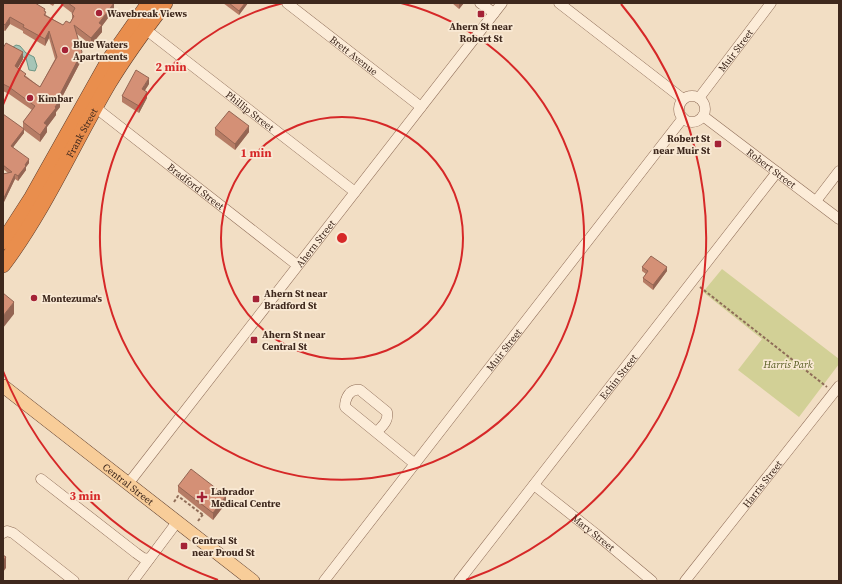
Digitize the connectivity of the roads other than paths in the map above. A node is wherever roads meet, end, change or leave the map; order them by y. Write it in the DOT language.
graph roads {
  1 [pos="149,3"];
  2 [pos="165,3"];
  3 [pos="287,3"];
  4 [pos="480,3"];
  5 [pos="502,3"];
  6 [pos="559,3"];
  7 [pos="771,3"];
  8 [pos="494,13"];
  9 [pos="145,29"];
  10 [pos="699,98"];
  11 [pos="683,100"];
  12 [pos="421,107"];
  13 [pos="96,108"];
  14 [pos="704,116"];
  15 [pos="683,118"];
  16 [pos="839,171"];
  17 [pos="777,172"];
  18 [pos="355,192"];
  19 [pos="816,201"];
  20 [pos="839,219"];
  21 [pos="3,242"];
  22 [pos="3,265"];
  23 [pos="297,265"];
  24 [pos="3,386"];
  25 [pos="839,386"];
  26 [pos="377,432"];
  27 [pos="415,464"];
  28 [pos="41,479"];
  29 [pos="128,484"];
  30 [pos="534,485"];
  31 [pos="177,522"];
  32 [pos="3,533"];
  33 [pos="149,559"];
  34 [pos="74,581"];
  35 [pos="133,581"];
  36 [pos="253,581"];
  37 [pos="324,581"];
  38 [pos="459,581"];
  39 [pos="652,581"];
  40 [pos="685,581"];
  1 -- 21 [label="highway, Frank Street"];
  2 -- 9 [label="highway, Frank Street"];
  3 -- 12 [label="street, Brett Avenue"];
  4 -- 8 [label="street"];
  5 -- 8 [label="street, Ahern Street"];
  6 -- 11 [label="street"];
  7 -- 10 [label="street, Muir Street"];
  8 -- 12 [label="street, Ahern Street"];
  9 -- 13 [label="highway, Frank Street"];
  9 -- 18 [label="street, Phillip Street"];
  10 -- 11 [label="street"];
  10 -- 14 [label="street"];
  11 -- 15 [label="street"];
  12 -- 18 [label="street, Ahern Street"];
  13 -- 22 [label="highway, Frank Street"];
  13 -- 23 [label="street, Bradford Street"];
  14 -- 15 [label="street"];
  14 -- 17 [label="street, Robert Street"];
  15 -- 27 [label="street, Muir Street"];
  16 -- 19 [label="street"];
  17 -- 19 [label="street, Robert Street"];
  17 -- 30 [label="street, Echin Street"];
  18 -- 23 [label="street, Ahern Street"];
  19 -- 20 [label="street, Robert Street"];
  23 -- 29 [label="street, Ahern Street"];
  24 -- 29 [label="main road, Central Street"];
  25 -- 40 [label="street, Harris Street"];
  26 -- 26 [label="street"];
  26 -- 27 [label="street"];
  27 -- 37 [label="street, Muir Street"];
  28 -- 33 [label="street"];
  29 -- 31 [label="main road, Central Street"];
  30 -- 38 [label="street, Echin Street"];
  30 -- 39 [label="street, Mary Street"];
  31 -- 33 [label="street"];
  31 -- 36 [label="main road, Central Street"];
  32 -- 34 [label="street"];
  33 -- 35 [label="street"];
}
